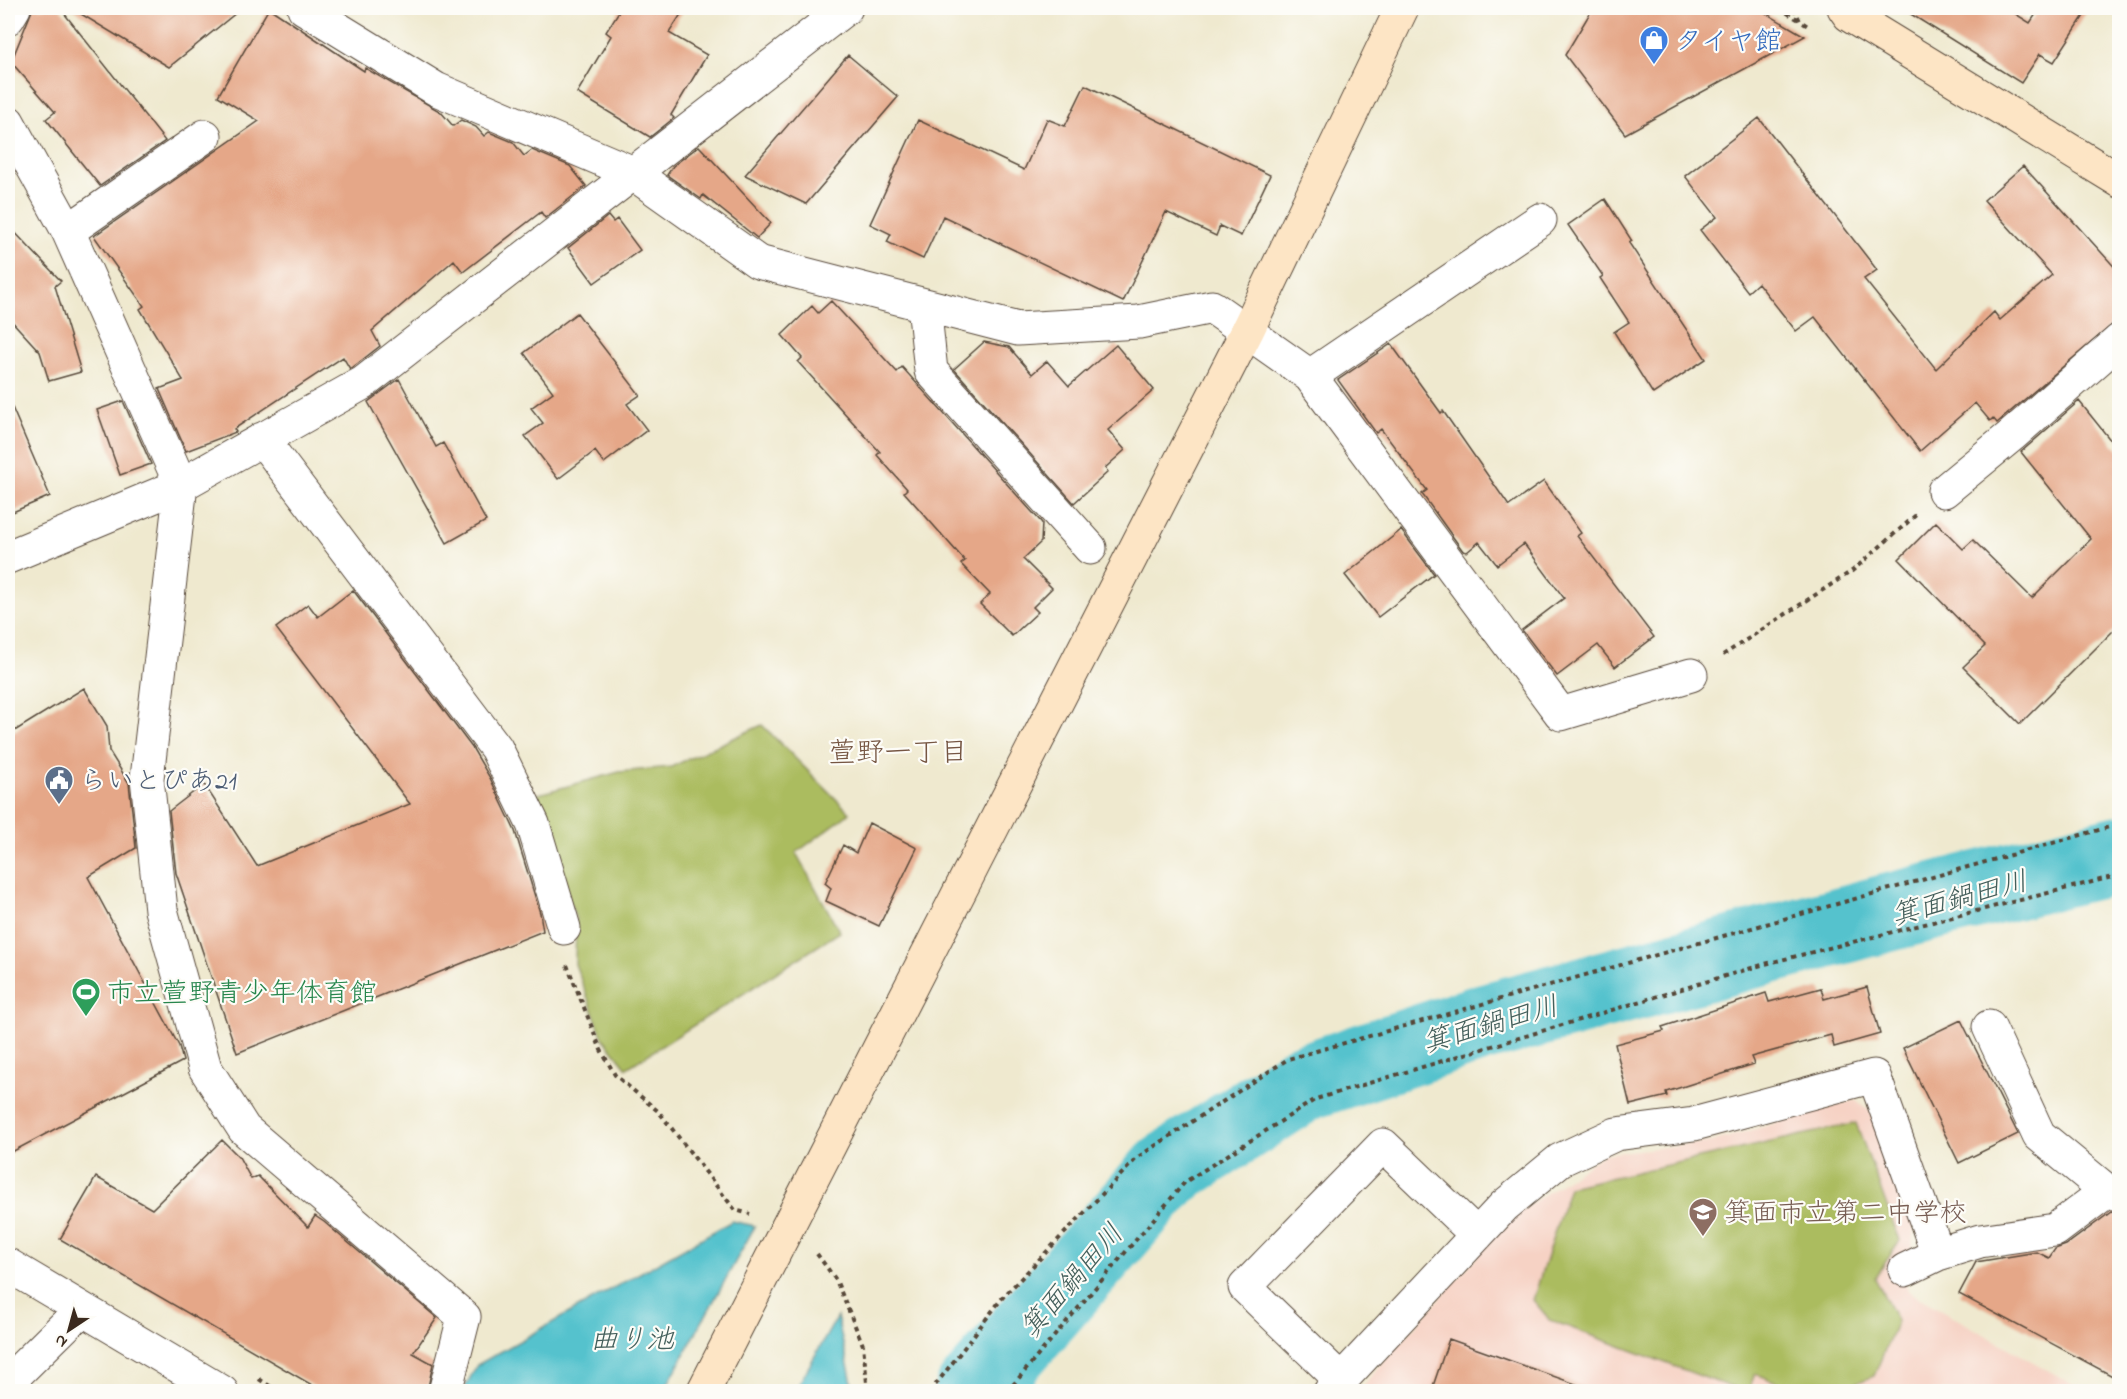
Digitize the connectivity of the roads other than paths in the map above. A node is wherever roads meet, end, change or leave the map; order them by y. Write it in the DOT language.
graph roads {
  1 [pos="14,8"];
  2 [pos="304,8"];
  3 [pos="846,8"];
  4 [pos="1402,8"];
  5 [pos="1844,8"];
  6 [pos="8,18"];
  7 [pos="8,122"];
  8 [pos="205,136"];
  9 [pos="631,172"];
  10 [pos="2120,181"];
  11 [pos="1540,220"];
  12 [pos="68,231"];
  13 [pos="924,305"];
  14 [pos="1247,331"];
  15 [pos="2115,354"];
  16 [pos="1310,376"];
  17 [pos="262,439"];
  18 [pos="181,485"];
  19 [pos="1944,491"];
  20 [pos="1090,548"];
  21 [pos="8,557"];
  22 [pos="1691,675"];
  23 [pos="564,928"];
  24 [pos="1989,1027"];
  25 [pos="2113,1193"];
  26 [pos="1477,1235"];
  27 [pos="1938,1254"];
  28 [pos="8,1265"];
  29 [pos="1905,1270"];
  30 [pos="82,1309"];
  31 [pos="8,1382"];
  32 [pos="1335,1386"];
  33 [pos="222,1392"];
  34 [pos="445,1392"];
  35 [pos="703,1392"];
  1 -- 6 [label="street"];
  2 -- 9 [label="street"];
  3 -- 9 [label="street"];
  4 -- 14 [label="street"];
  5 -- 10 [label="street"];
  7 -- 12 [label="street"];
  8 -- 12 [label="street"];
  9 -- 13 [label="street"];
  9 -- 17 [label="street"];
  11 -- 16 [label="street"];
  12 -- 18 [label="street"];
  13 -- 14 [label="street"];
  13 -- 20 [label="street"];
  14 -- 16 [label="street"];
  14 -- 35 [label="street"];
  15 -- 19 [label="street"];
  16 -- 22 [label="street"];
  17 -- 18 [label="street"];
  17 -- 23 [label="street"];
  18 -- 21 [label="street"];
  18 -- 34 [label="street"];
  24 -- 25 [label="street"];
  25 -- 27 [label="street"];
  26 -- 27 [label="street"];
  26 -- 32 [label="street"];
  26 -- 32 [label="street"];
  27 -- 29 [label="street"];
  28 -- 30 [label="street"];
  30 -- 31 [label="street"];
  30 -- 33 [label="street"];
}
